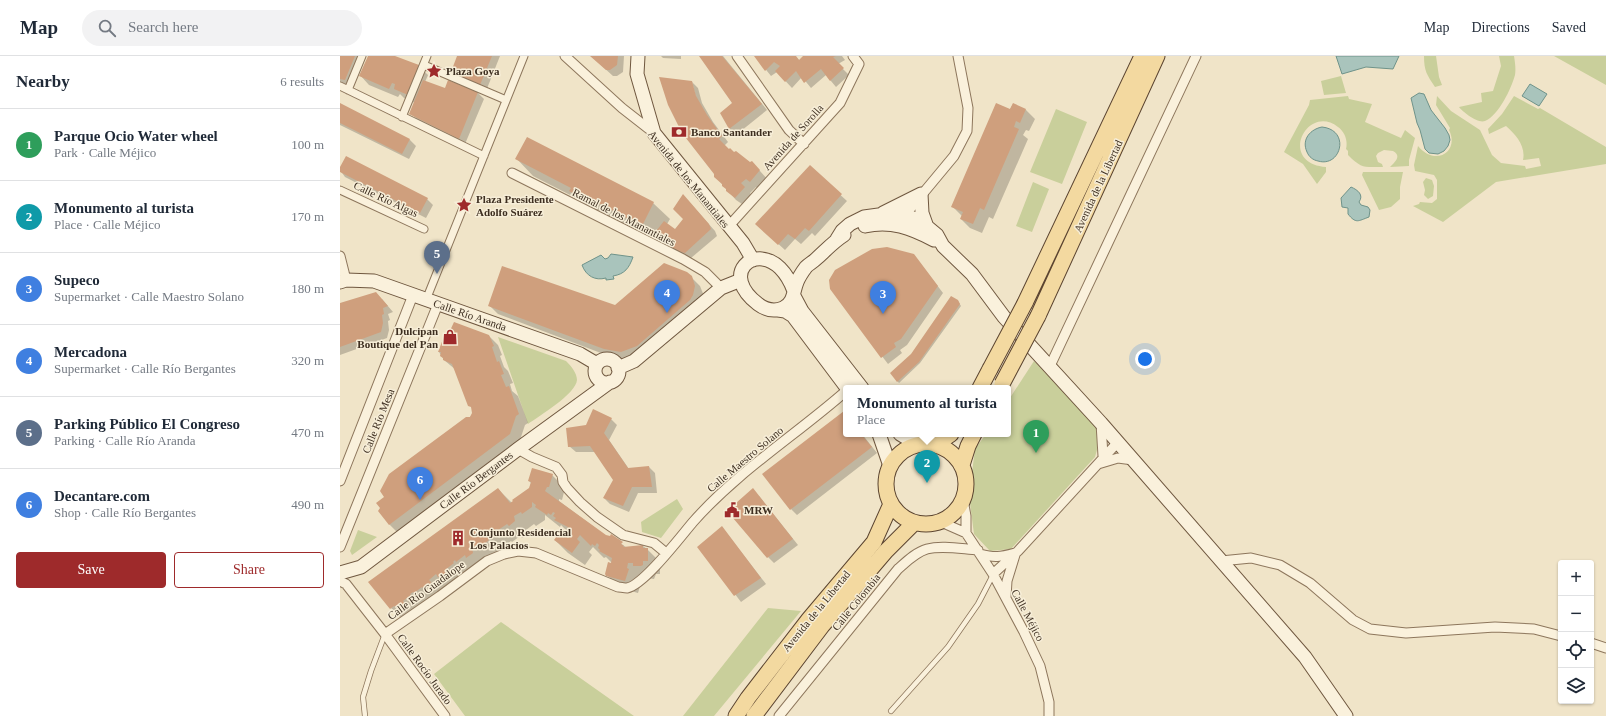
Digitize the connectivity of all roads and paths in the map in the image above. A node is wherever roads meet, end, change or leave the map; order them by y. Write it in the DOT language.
graph roads {
  1 [pos="362,56"];
  2 [pos="427,56"];
  3 [pos="524,56"];
  4 [pos="565,56"];
  5 [pos="638,56"];
  6 [pos="737,56"];
  7 [pos="853,56"];
  8 [pos="958,56"];
  9 [pos="1142,56"];
  10 [pos="1157,56"];
  11 [pos="1196,56"];
  12 [pos="424,65"];
  13 [pos="340,86"];
  14 [pos="348,90"];
  15 [pos="506,100"];
  16 [pos="402,117"];
  17 [pos="654,133"];
  18 [pos="804,144"];
  19 [pos="484,156"];
  20 [pos="512,173"];
  21 [pos="340,190"];
  22 [pos="921,194"];
  23 [pos="877,215"];
  24 [pos="905,215"];
  25 [pos="728,226"];
  26 [pos="859,228"];
  27 [pos="424,229"];
  28 [pos="925,230"];
  29 [pos="837,239"];
  30 [pos="340,256"];
  31 [pos="753,260"];
  32 [pos="807,266"];
  33 [pos="780,267"];
  34 [pos="741,280"];
  35 [pos="343,281"];
  36 [pos="721,288"];
  37 [pos="794,294"];
  38 [pos="426,300"];
  39 [pos="778,310"];
  40 [pos="597,364"];
  41 [pos="1050,366"];
  42 [pos="618,368"];
  43 [pos="610,382"];
  44 [pos="843,385"];
  45 [pos="860,385"];
  46 [pos="982,385"];
  47 [pos="1002,385"];
  48 [pos="843,391"];
  49 [pos="1101,423"];
  50 [pos="880,437"];
  51 [pos="905,437"];
  52 [pos="947,437"];
  53 [pos="972,437"];
  54 [pos="1118,442"];
  55 [pos="918,445"];
  56 [pos="936,445"];
  57 [pos="518,449"];
  58 [pos="1101,460"];
  59 [pos="1133,460"];
  60 [pos="962,465"];
  61 [pos="890,466"];
  62 [pos="340,481"];
  63 [pos="963,500"];
  64 [pos="891,504"];
  65 [pos="941,522"];
  66 [pos="914,523"];
  67 [pos="966,533"];
  68 [pos="340,547"];
  69 [pos="979,552"];
  70 [pos="1017,552"];
  71 [pos="666,553"];
  72 [pos="1221,561"];
  73 [pos="340,573"];
  74 [pos="993,574"];
  75 [pos="340,581"];
  76 [pos="1006,598"];
  77 [pos="385,634"];
  78 [pos="1558,635"];
  79 [pos="1594,644"];
  80 [pos="1606,648"];
  81 [pos="892,711"];
  82 [pos="365,716"];
  83 [pos="445,716"];
  84 [pos="736,716"];
  85 [pos="754,716"];
  86 [pos="779,716"];
  87 [pos="1049,716"];
  88 [pos="1346,716"];
  1 -- 14 [label="street"];
  2 -- 12 [label="street"];
  3 -- 15 [label="street"];
  4 -- 17 [label="street, Avenida de los Manantiales"];
  5 -- 17 [label="main road"];
  6 -- 18 [label="street"];
  7 -- 18 [label="street, Avenida de Sorolla"];
  8 -- 22 [label="street"];
  9 -- 46 [label="main road, Avenida de la Libertad, bridge"];
  10 -- 47 [label="main road, Avenida de la Libertad, bridge"];
  11 -- 41 [label="street"];
  12 -- 15 [label="street"];
  12 -- 16 [label="street"];
  13 -- 14 [label="street"];
  14 -- 16 [label="street"];
  15 -- 19 [label="street"];
  16 -- 19 [label="street"];
  17 -- 25 [label="main road, Avenida de los Manantiales"];
  18 -- 25 [label="street, Avenida de Sorolla"];
  19 -- 38 [label="street"];
  20 -- 36 [label="street, Ramal de los Manantiales"];
  21 -- 27 [label="street, Calle Río Algas"];
  22 -- 23 [label="main road"];
  22 -- 24 [label="street"];
  22 -- 28 [label="main road"];
  23 -- 24 [label="main road"];
  23 -- 29 [label="main road"];
  24 -- 26 [label="main road"];
  24 -- 28 [label="main road"];
  25 -- 31 [label="main road, Avenida de los Manantiales"];
  26 -- 28 [label="main road"];
  26 -- 29 [label="main road"];
  28 -- 41 [label="main road"];
  29 -- 32 [label="main road"];
  30 -- 35 [label="street"];
  31 -- 33 [label="main road"];
  31 -- 34 [label="main road"];
  32 -- 33 [label="main road"];
  32 -- 37 [label="main road"];
  33 -- 37 [label="main road"];
  34 -- 36 [label="main road"];
  34 -- 39 [label="main road"];
  35 -- 38 [label="main road, Calle Río Aranda"];
  36 -- 42 [label="main road"];
  37 -- 39 [label="main road"];
  37 -- 45 [label="main road"];
  38 -- 40 [label="main road, Calle Río Aranda"];
  38 -- 62 [label="street, Calle Río Mesa"];
  38 -- 68 [label="street, Calle Río Mesa"];
  39 -- 44 [label="main road"];
  40 -- 42 [label="main road"];
  40 -- 43 [label="main road"];
  41 -- 49 [label="main road"];
  42 -- 43 [label="main road"];
  43 -- 57 [label="main road, Calle Río Bergantes"];
  48 -- 71 [label="street, Calle Maestro Solano"];
  49 -- 54 [label="main road"];
  49 -- 58 [label="street"];
  50 -- 61 [label="main road"];
  51 -- 55 [label="main road"];
  52 -- 56 [label="main road"];
  53 -- 60 [label="main road"];
  54 -- 58 [label="street"];
  54 -- 59 [label="main road"];
  55 -- 56 [label="main road"];
  55 -- 61 [label="main road"];
  56 -- 60 [label="main road"];
  57 -- 71 [label="street"];
  57 -- 73 [label="main road, Calle Río Bergantes"];
  58 -- 59 [label="street"];
  58 -- 70 [label="street"];
  59 -- 72 [label="main road"];
  60 -- 63 [label="main road"];
  61 -- 64 [label="main road"];
  63 -- 65 [label="main road"];
  63 -- 67 [label="street"];
  64 -- 66 [label="main road"];
  64 -- 84 [label="main road, Avenida de la Libertad"];
  65 -- 66 [label="main road"];
  65 -- 67 [label="street"];
  66 -- 85 [label="main road, Avenida de la Libertad"];
  67 -- 69 [label="street, Calle Méjico"];
  69 -- 70 [label="street, Calle Colombia"];
  69 -- 74 [label="street, Calle Méjico"];
  69 -- 86 [label="street, Calle Colombia"];
  70 -- 74 [label="street"];
  70 -- 76 [label="street"];
  71 -- 77 [label="street, Calle Río Guadalope"];
  72 -- 78 [label="street"];
  72 -- 88 [label="main road"];
  74 -- 76 [label="street, Calle Méjico"];
  74 -- 81 [label="lane"];
  75 -- 77 [label="street, Calle Rocío Jurado"];
  76 -- 87 [label="street, Calle Méjico"];
  77 -- 82 [label="lane, Calle Río Guadalope"];
  77 -- 83 [label="street, Calle Rocío Jurado"];
  79 -- 80 [label="street"];
}
